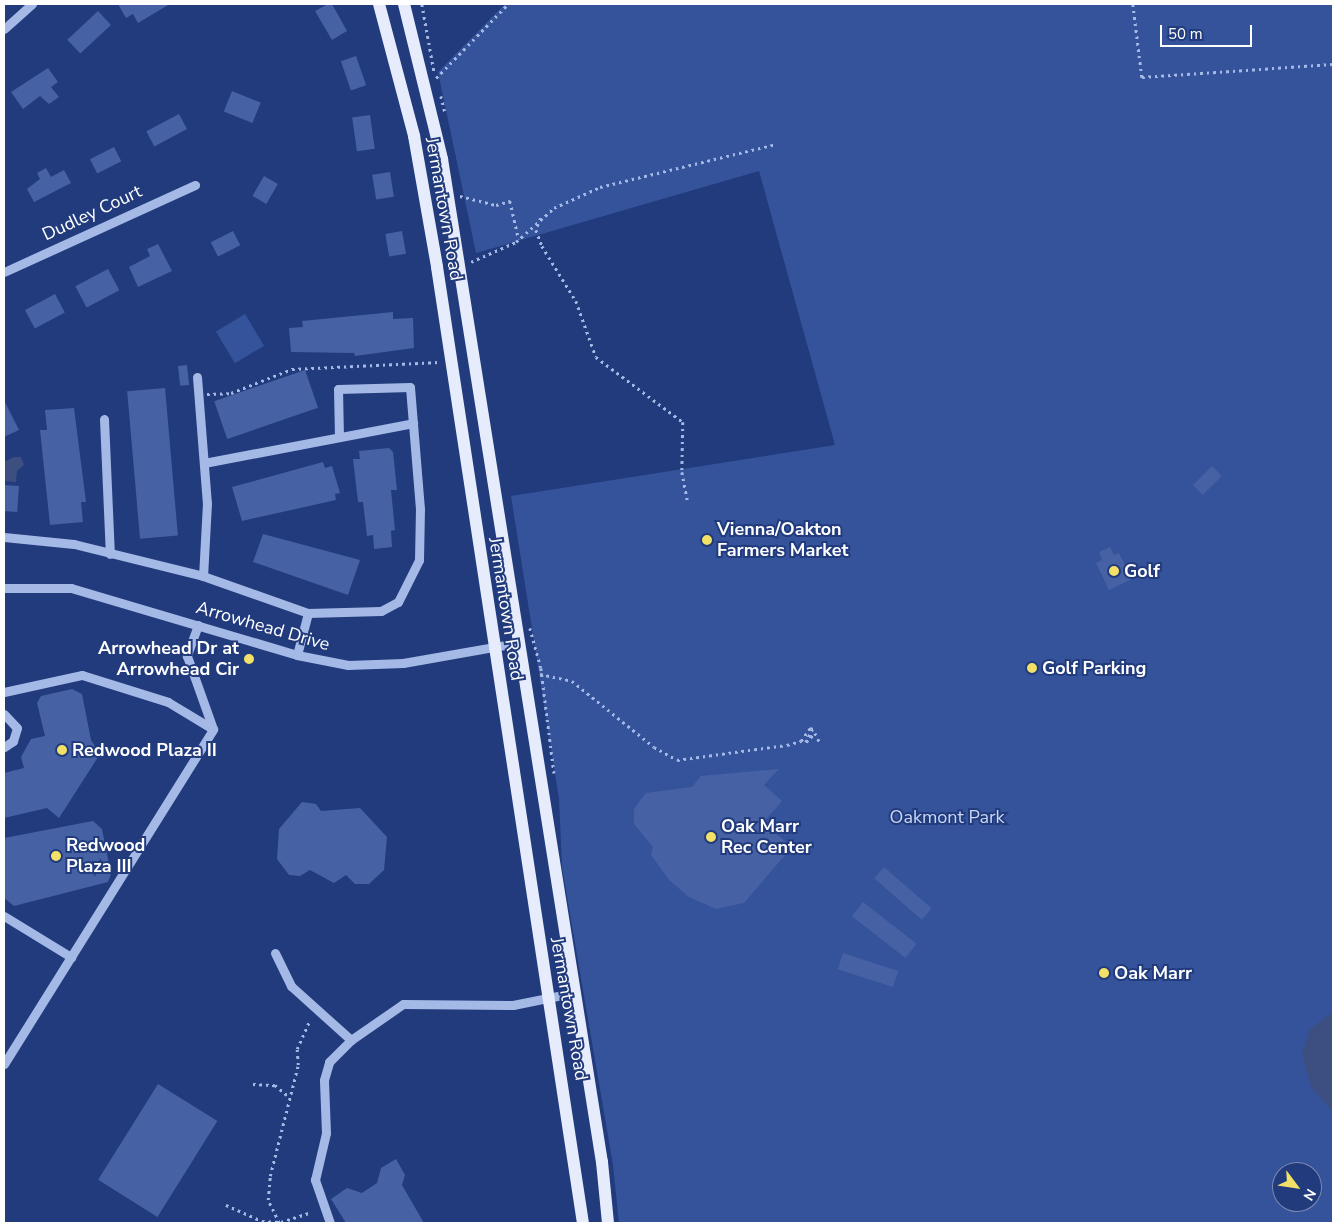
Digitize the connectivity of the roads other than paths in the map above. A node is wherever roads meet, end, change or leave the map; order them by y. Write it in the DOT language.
graph roads {
  1 [pos="32,4"];
  2 [pos="379,4"];
  3 [pos="404,4"];
  4 [pos="4,29"];
  5 [pos="195,185"];
  6 [pos="4,272"];
  7 [pos="197,377"];
  8 [pos="104,419"];
  9 [pos="413,423"];
  10 [pos="339,436"];
  11 [pos="204,463"];
  12 [pos="4,538"];
  13 [pos="110,554"];
  14 [pos="203,576"];
  15 [pos="4,588"];
  16 [pos="308,613"];
  17 [pos="198,625"];
  18 [pos="517,643"];
  19 [pos="493,646"];
  20 [pos="297,655"];
  21 [pos="4,692"];
  22 [pos="4,714"];
  23 [pos="213,729"];
  24 [pos="4,747"];
  25 [pos="4,916"];
  26 [pos="275,953"];
  27 [pos="71,957"];
  28 [pos="572,993"];
  29 [pos="548,998"];
  30 [pos="351,1040"];
  31 [pos="4,1064"];
  32 [pos="330,1223"];
  33 [pos="584,1223"];
  34 [pos="608,1223"];
  1 -- 4 [label="street"];
  2 -- 19 [label="main road, Jermantown Road"];
  3 -- 18 [label="main road, Jermantown Road"];
  5 -- 6 [label="street, Dudley Court"];
  7 -- 11 [label="street"];
  8 -- 13 [label="street"];
  9 -- 10 [label="street"];
  9 -- 10 [label="street"];
  9 -- 16 [label="street"];
  10 -- 11 [label="street"];
  11 -- 14 [label="street"];
  12 -- 13 [label="street"];
  13 -- 14 [label="street"];
  14 -- 16 [label="street"];
  15 -- 17 [label="street, Arrowhead Drive"];
  16 -- 20 [label="street"];
  17 -- 20 [label="street, Arrowhead Drive"];
  17 -- 23 [label="street"];
  18 -- 19 [label="street, Arrowhead Drive"];
  18 -- 28 [label="main road, Jermantown Road"];
  19 -- 20 [label="street, Arrowhead Drive"];
  19 -- 29 [label="main road, Jermantown Road"];
  21 -- 23 [label="street"];
  22 -- 24 [label="street"];
  23 -- 27 [label="street"];
  25 -- 27 [label="street"];
  26 -- 30 [label="street"];
  27 -- 31 [label="street"];
  28 -- 29 [label="street"];
  28 -- 34 [label="main road, Jermantown Road"];
  29 -- 30 [label="street"];
  29 -- 33 [label="main road, Jermantown Road"];
  30 -- 32 [label="street"];
}
